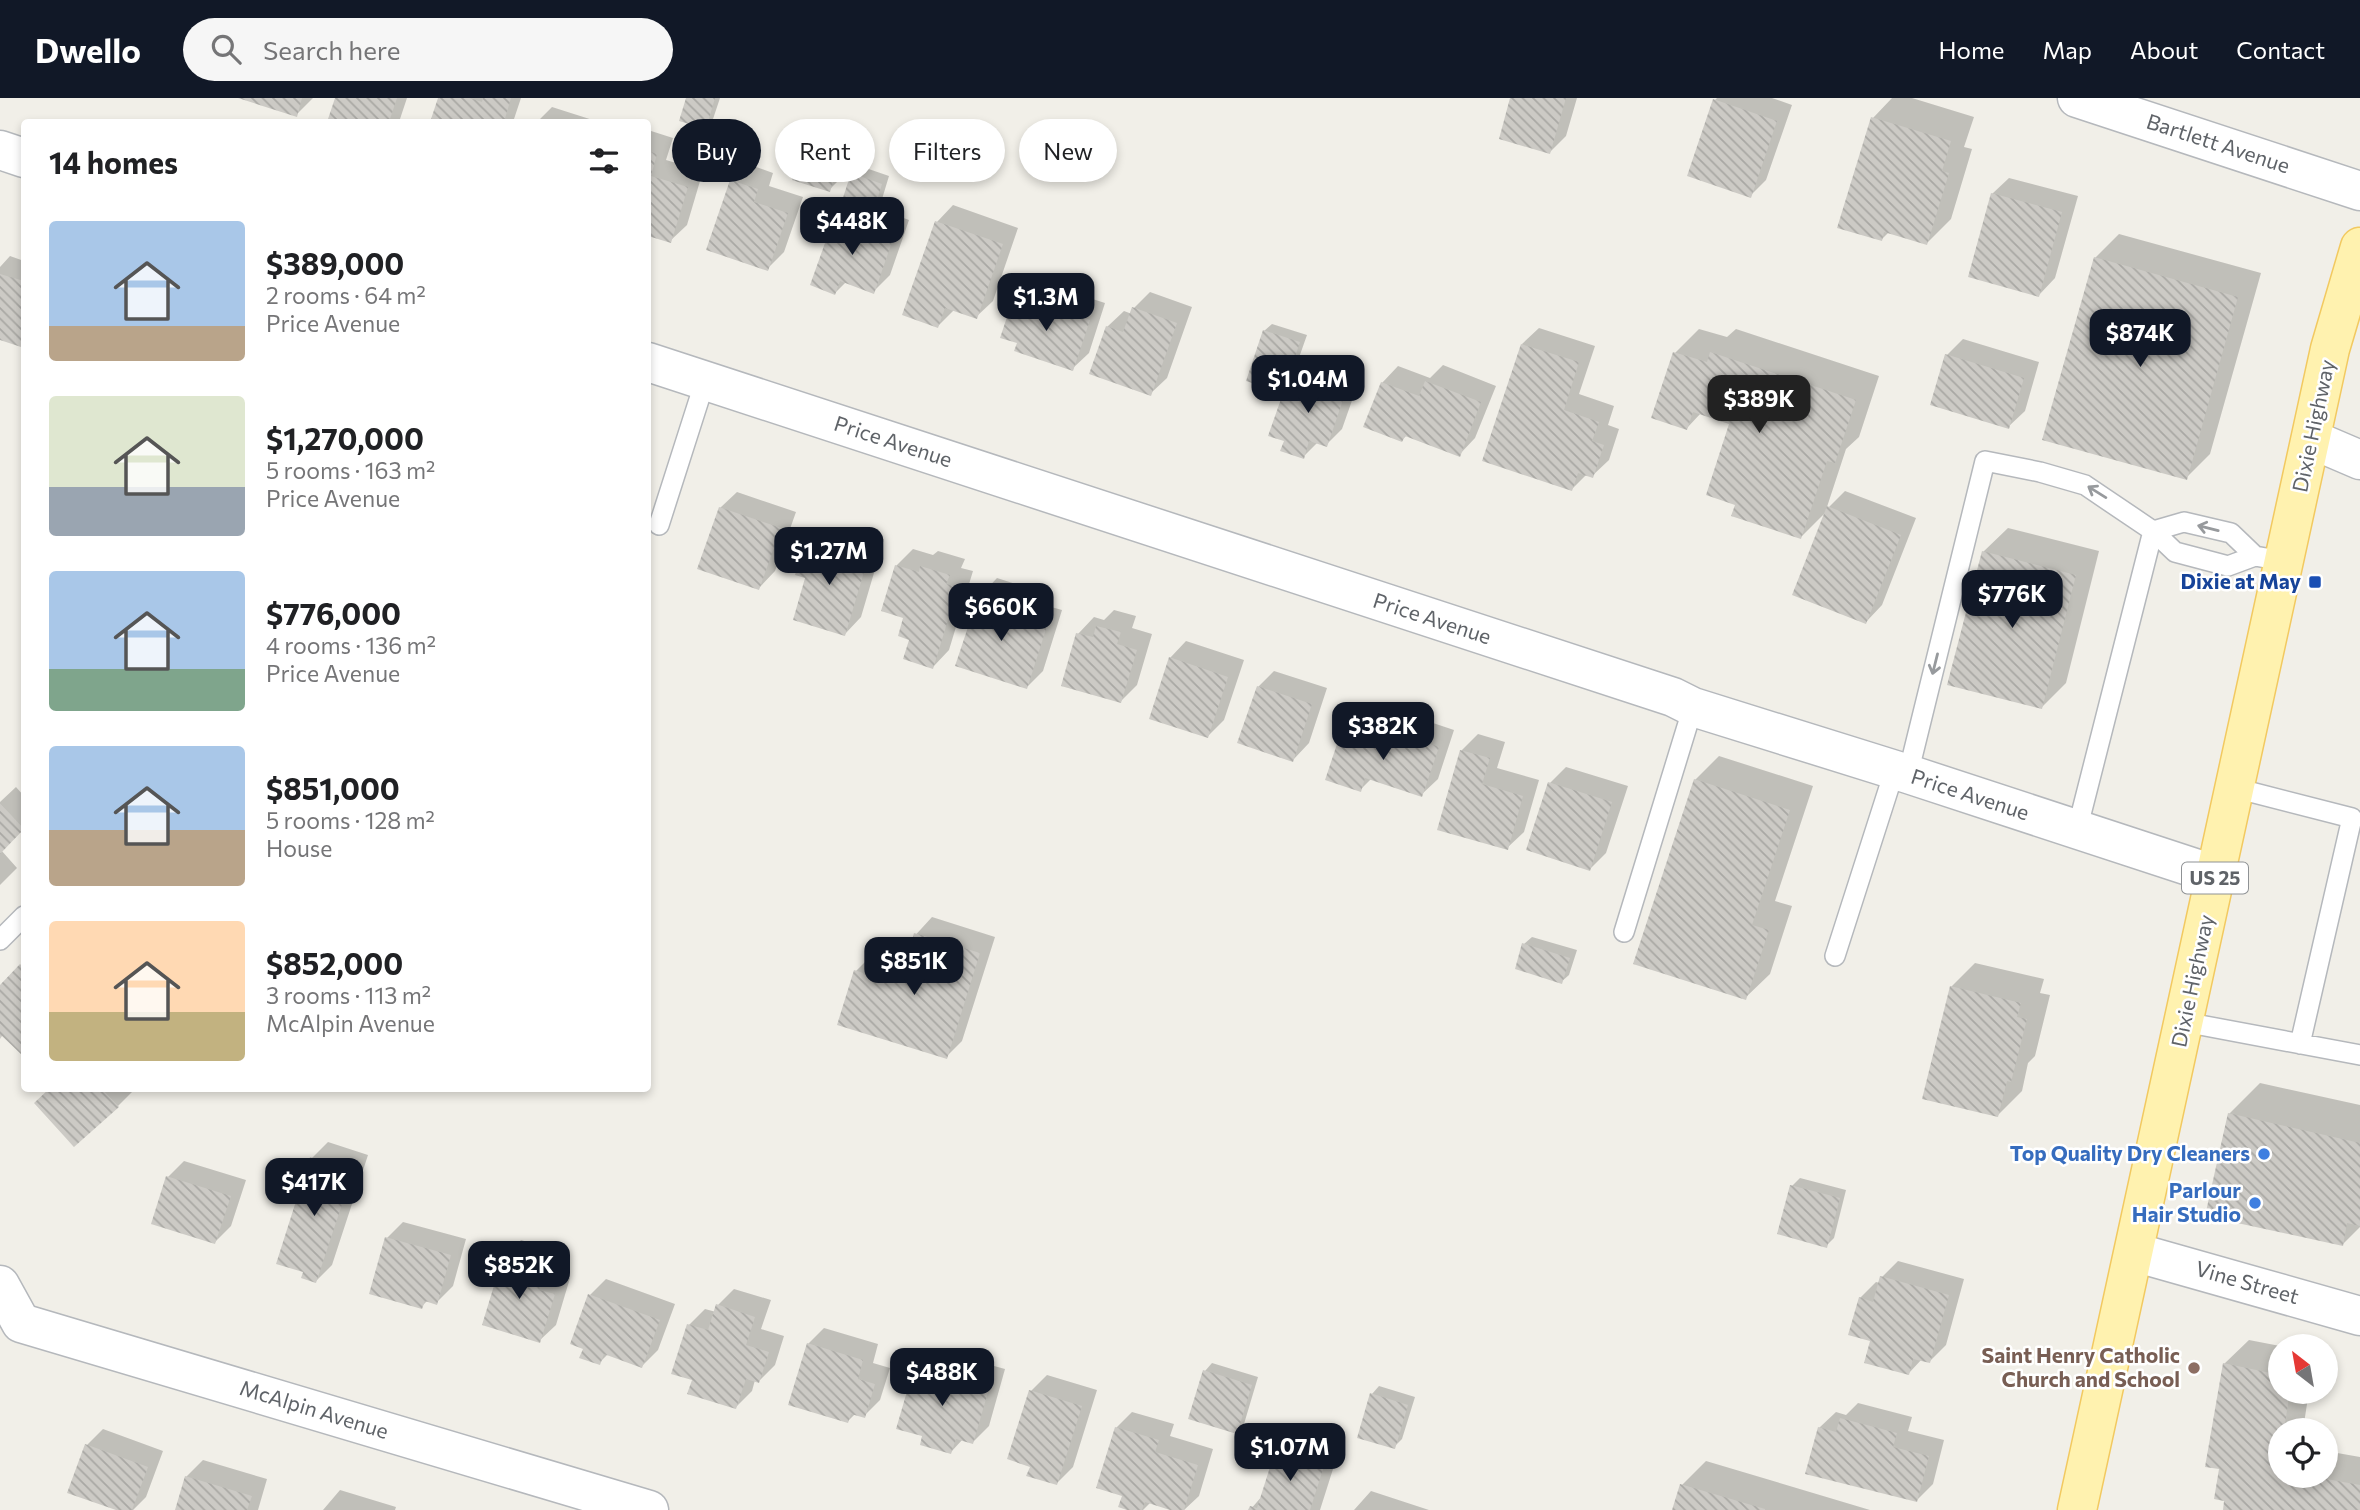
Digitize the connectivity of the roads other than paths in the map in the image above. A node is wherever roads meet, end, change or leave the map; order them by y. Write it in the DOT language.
graph roads {
  1 [pos="2077,98"];
  2 [pos="0,150"];
  3 [pos="21,157"];
  4 [pos="2360,191"];
  5 [pos="2360,247"];
  6 [pos="651,363"];
  7 [pos="705,381"];
  8 [pos="2311,439"];
  9 [pos="2360,460"];
  10 [pos="659,524"];
  11 [pos="2153,531"];
  12 [pos="2270,559"];
  13 [pos="1693,707"];
  14 [pos="1901,773"];
  15 [pos="2235,789"];
  16 [pos="2077,830"];
  17 [pos="2216,875"];
  18 [pos="21,919"];
  19 [pos="1624,932"];
  20 [pos="0,940"];
  21 [pos="1835,956"];
  22 [pos="2184,1022"];
  23 [pos="2301,1044"];
  24 [pos="2360,1055"];
  25 [pos="2134,1252"];
  26 [pos="0,1285"];
  27 [pos="2360,1316"];
  28 [pos="11,1329"];
  29 [pos="649,1510"];
  30 [pos="2077,1510"];
  1 -- 4 [label="street, Bartlett Avenue"];
  2 -- 3 [label="street"];
  5 -- 8 [label="main road, Dixie Highway / US 25"];
  6 -- 7 [label="street, Price Avenue"];
  7 -- 10 [label="lane"];
  7 -- 13 [label="street, Price Avenue"];
  8 -- 9 [label="street"];
  8 -- 12 [label="main road, Dixie Highway / US 25"];
  12 -- 11 [label="lane, one-way"];
  11 -- 12 [label="lane"];
  11 -- 14 [label="lane, one-way"];
  11 -- 16 [label="lane"];
  12 -- 15 [label="main road, Dixie Highway / US 25"];
  13 -- 14 [label="street, Price Avenue"];
  13 -- 19 [label="lane"];
  14 -- 16 [label="street, Price Avenue"];
  14 -- 21 [label="lane"];
  15 -- 17 [label="main road, Dixie Highway / US 25"];
  15 -- 23 [label="lane"];
  16 -- 17 [label="street, Price Avenue"];
  17 -- 22 [label="main road, Dixie Highway / US 25"];
  18 -- 20 [label="lane"];
  22 -- 23 [label="lane"];
  22 -- 25 [label="main road, Dixie Highway / US 25"];
  23 -- 24 [label="lane"];
  25 -- 27 [label="street, Vine Street"];
  25 -- 30 [label="main road, Dixie Highway / US 25"];
  26 -- 28 [label="street, McAlpin Avenue"];
  28 -- 29 [label="street, McAlpin Avenue"];
}
